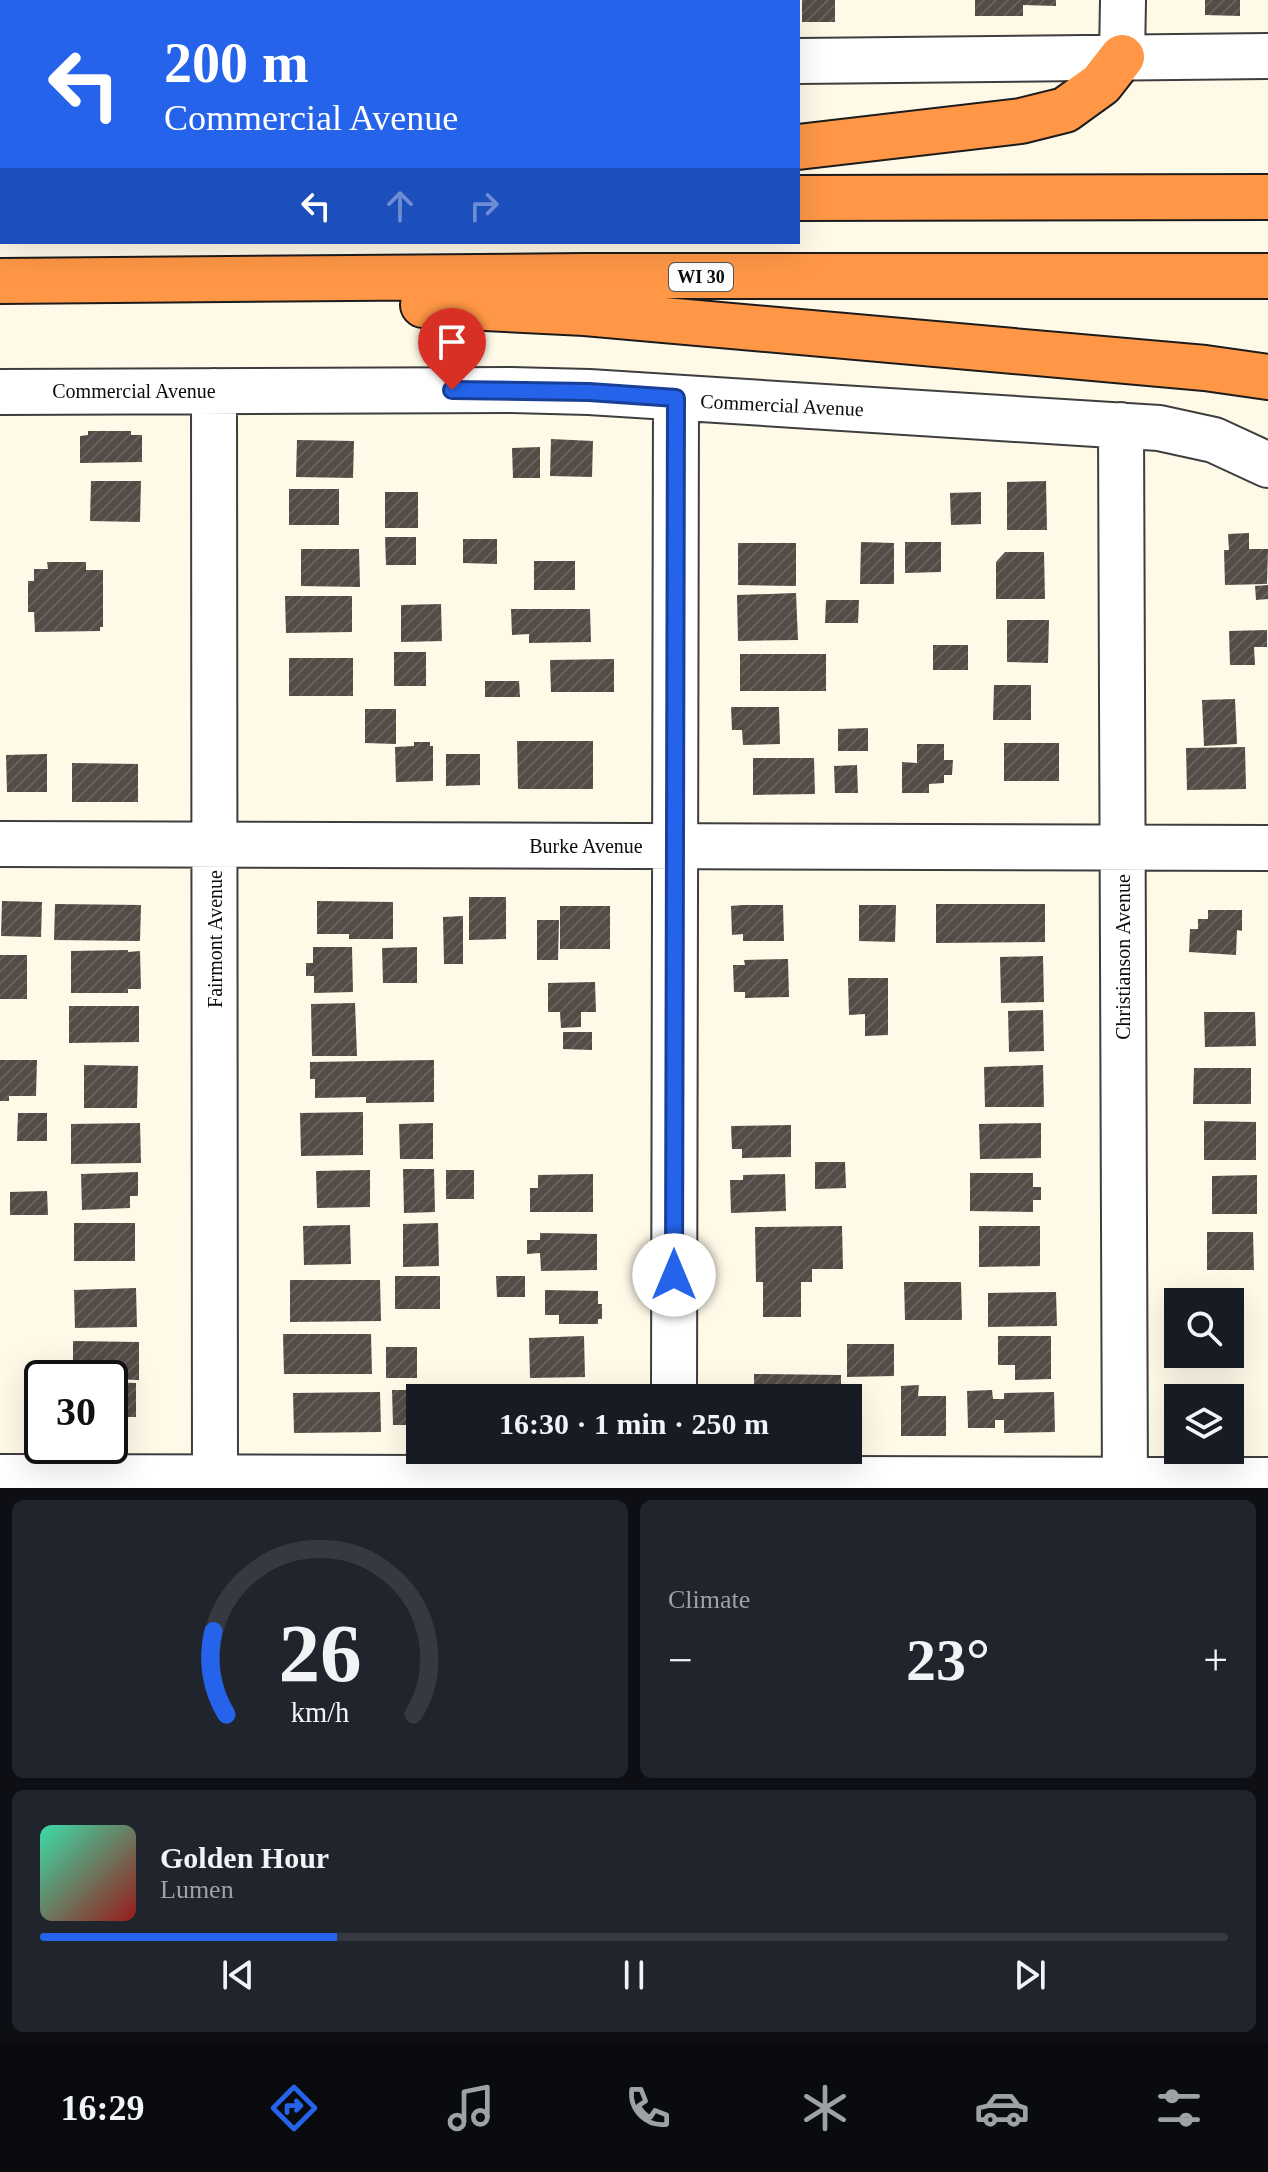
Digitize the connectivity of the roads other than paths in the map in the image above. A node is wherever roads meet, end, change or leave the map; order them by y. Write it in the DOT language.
graph roads {
  1 [pos="1123,0"];
  2 [pos="1268,56"];
  3 [pos="1122,57"];
  4 [pos="800,61"];
  5 [pos="800,147"];
  6 [pos="1268,197"];
  7 [pos="800,198"];
  8 [pos="1268,276"];
  9 [pos="134,280"];
  10 [pos="0,281"];
  11 [pos="1268,377"];
  12 [pos="214,391"];
  13 [pos="0,392"];
  14 [pos="676,398"];
  15 [pos="1121,425"];
  16 [pos="1268,465"];
  17 [pos="0,844"];
  18 [pos="215,844"];
  19 [pos="675,846"];
  20 [pos="1123,848"];
  21 [pos="1268,848"];
  22 [pos="674,1384"];
  23 [pos="674,1472"];
  24 [pos="0,1477"];
  25 [pos="1268,1480"];
  26 [pos="215,1483"];
  27 [pos="1125,1484"];
  1 -- 3 [label="street"];
  2 -- 3 [label="street"];
  3 -- 4 [label="street"];
  3 -- 5 [label="highway"];
  6 -- 7 [label="highway"];
  8 -- 9 [label="highway, WI 30"];
  9 -- 10 [label="highway, WI 30"];
  9 -- 11 [label="highway"];
  12 -- 13 [label="street, Commercial Avenue"];
  12 -- 14 [label="street, Commercial Avenue"];
  12 -- 18 [label="street, Fairmont Avenue"];
  14 -- 15 [label="street, Commercial Avenue"];
  14 -- 19 [label="street"];
  15 -- 16 [label="street, Commercial Avenue"];
  15 -- 20 [label="street, Christianson Avenue"];
  17 -- 18 [label="street, Burke Avenue"];
  18 -- 19 [label="street, Burke Avenue"];
  18 -- 26 [label="street, Fairmont Avenue"];
  19 -- 20 [label="street, Burke Avenue"];
  19 -- 22 [label="street"];
  20 -- 21 [label="street, Burke Avenue"];
  20 -- 27 [label="street, Christianson Avenue"];
  23 -- 26 [label="street"];
  23 -- 27 [label="street"];
  24 -- 26 [label="street"];
  25 -- 27 [label="street"];
}
